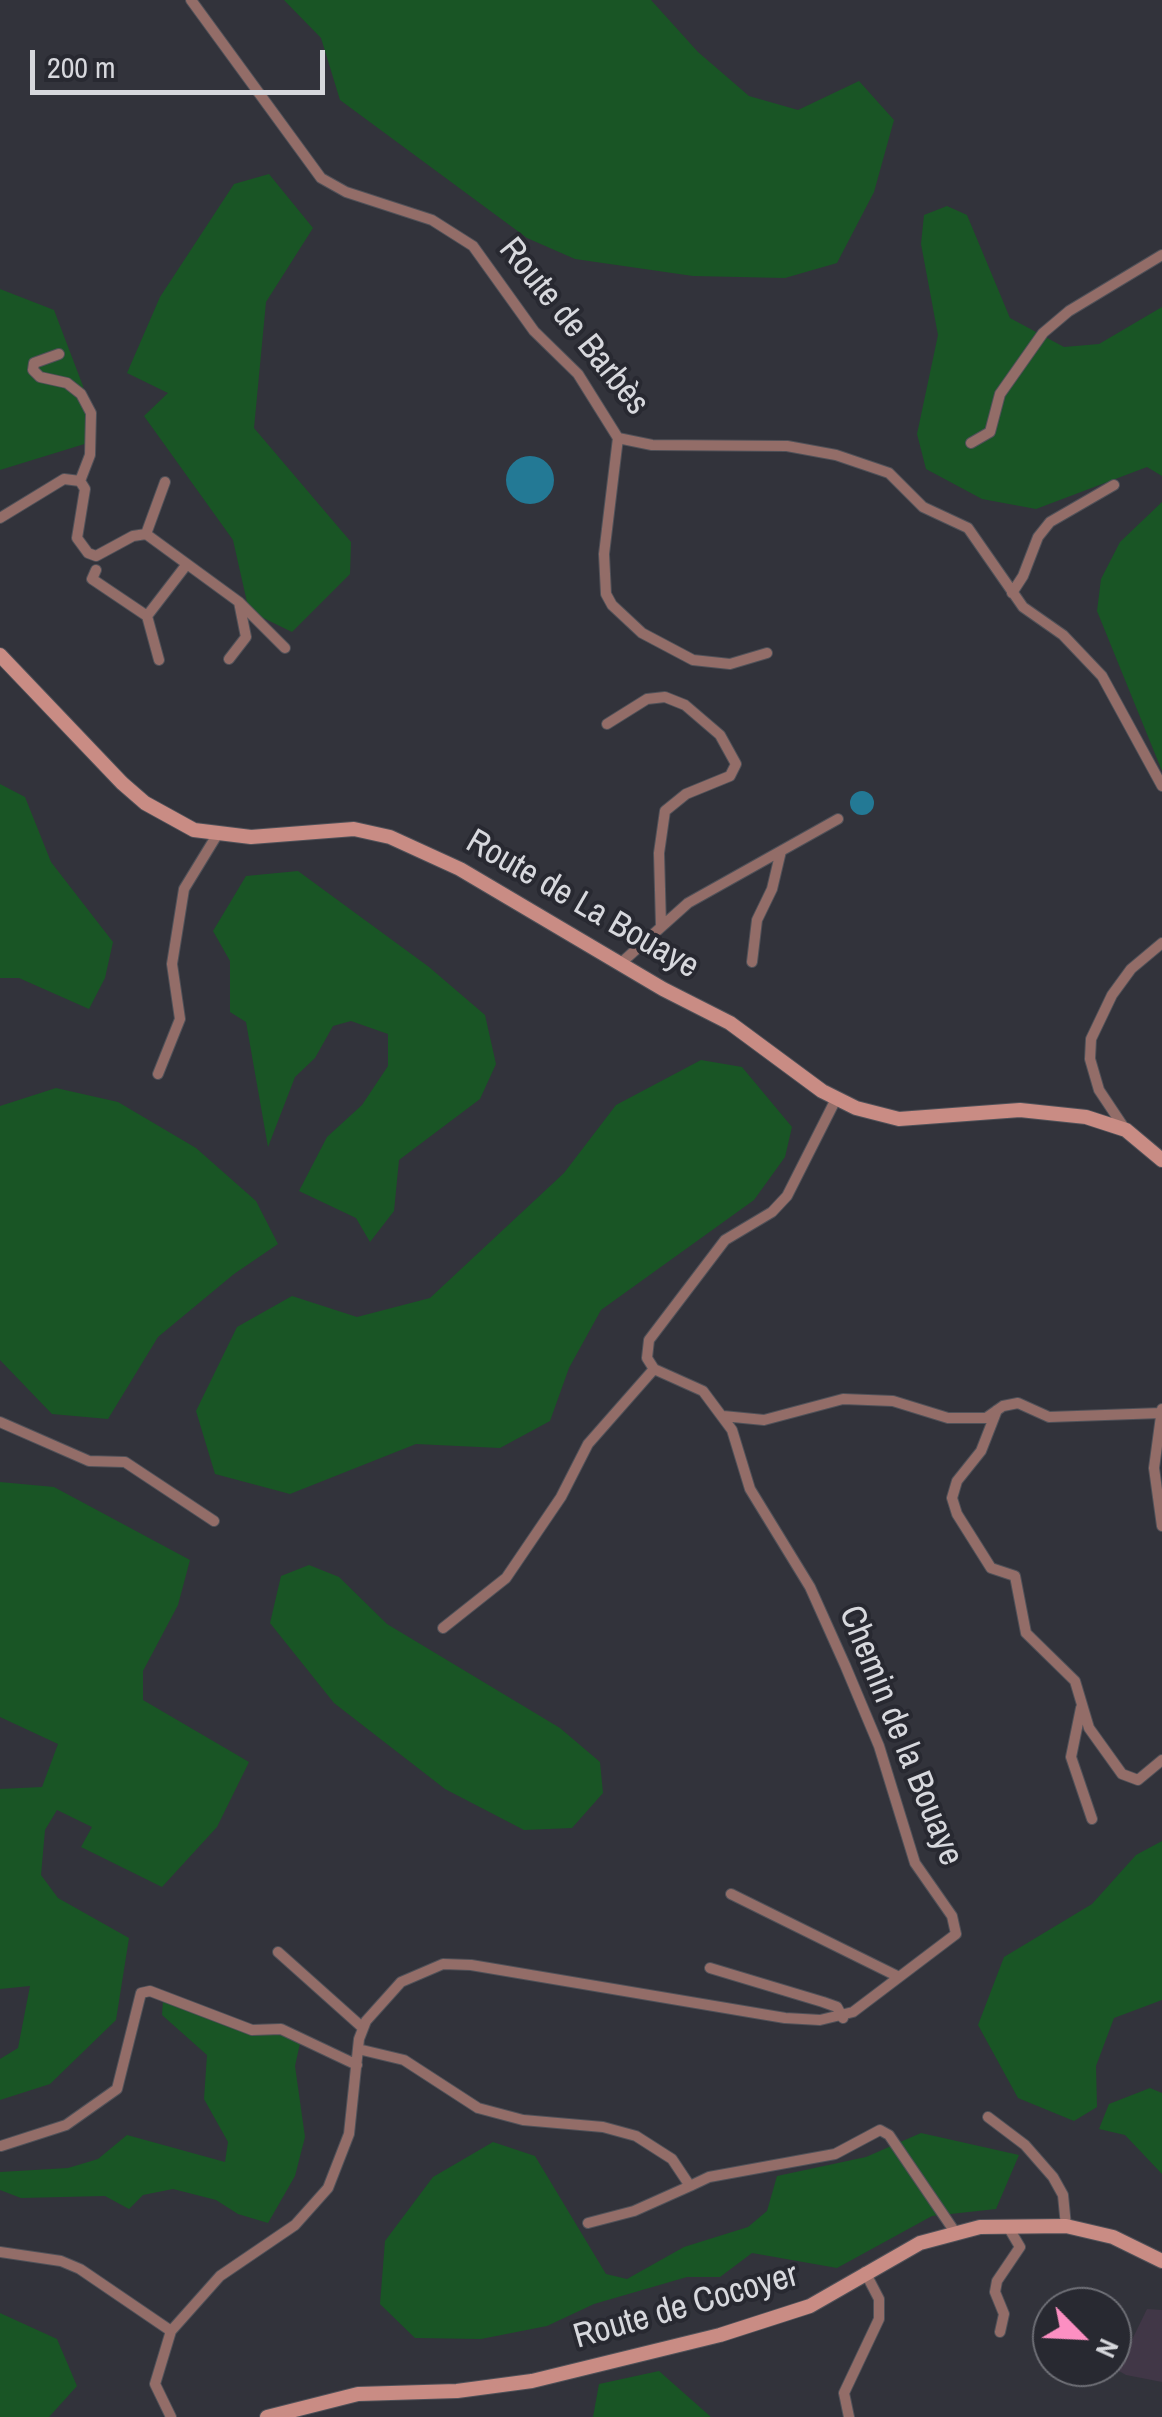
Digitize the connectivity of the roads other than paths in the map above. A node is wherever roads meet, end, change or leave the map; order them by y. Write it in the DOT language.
graph roads {
  1 [pos="190,0"];
  2 [pos="1162,255"];
  3 [pos="59,354"];
  4 [pos="618,438"];
  5 [pos="972,443"];
  6 [pos="80,481"];
  7 [pos="165,482"];
  8 [pos="1114,485"];
  9 [pos="0,518"];
  10 [pos="146,534"];
  11 [pos="187,564"];
  12 [pos="96,570"];
  13 [pos="1012,593"];
  14 [pos="239,602"];
  15 [pos="148,616"];
  16 [pos="286,648"];
  17 [pos="767,653"];
  18 [pos="0,656"];
  19 [pos="230,658"];
  20 [pos="159,660"];
  21 [pos="606,724"];
  22 [pos="1162,786"];
  23 [pos="838,819"];
  24 [pos="217,835"];
  25 [pos="781,851"];
  26 [pos="660,926"];
  27 [pos="1162,944"];
  28 [pos="752,962"];
  29 [pos="621,963"];
  30 [pos="158,1074"];
  31 [pos="836,1099"];
  32 [pos="1126,1130"];
  33 [pos="1162,1160"];
  34 [pos="654,1369"];
  35 [pos="997,1410"];
  36 [pos="1161,1411"];
  37 [pos="724,1416"];
  38 [pos="0,1422"];
  39 [pos="214,1521"];
  40 [pos="1162,1526"];
  41 [pos="444,1628"];
  42 [pos="1082,1707"];
  43 [pos="1162,1760"];
  44 [pos="1092,1819"];
  45 [pos="732,1894"];
  46 [pos="278,1952"];
  47 [pos="710,1968"];
  48 [pos="897,1976"];
  49 [pos="843,2018"];
  50 [pos="363,2028"];
  51 [pos="358,2049"];
  52 [pos="357,2065"];
  53 [pos="988,2117"];
  54 [pos="1,2146"];
  55 [pos="690,2186"];
  56 [pos="588,2223"];
  57 [pos="1006,2224"];
  58 [pos="1066,2226"];
  59 [pos="956,2232"];
  60 [pos="0,2252"];
  61 [pos="1162,2261"];
  62 [pos="865,2272"];
  63 [pos="171,2331"];
  64 [pos="1000,2332"];
  65 [pos="171,2417"];
  66 [pos="267,2417"];
  67 [pos="848,2417"];
  1 -- 4 [label="street, Route de Barbès"];
  2 -- 5 [label="street"];
  3 -- 6 [label="street"];
  4 -- 13 [label="street, Route de Barbès"];
  4 -- 17 [label="street"];
  6 -- 9 [label="street"];
  6 -- 10 [label="street"];
  7 -- 10 [label="street"];
  8 -- 13 [label="street"];
  10 -- 11 [label="street"];
  11 -- 14 [label="street"];
  11 -- 15 [label="street"];
  12 -- 15 [label="street"];
  13 -- 22 [label="street, Route de Barbès"];
  14 -- 16 [label="street"];
  14 -- 19 [label="street"];
  15 -- 20 [label="street"];
  18 -- 24 [label="main road, Route de La Bouaye"];
  21 -- 26 [label="street"];
  23 -- 25 [label="street"];
  24 -- 29 [label="main road, Route de La Bouaye"];
  24 -- 30 [label="street"];
  25 -- 26 [label="street"];
  25 -- 28 [label="street"];
  26 -- 29 [label="street"];
  27 -- 32 [label="street"];
  29 -- 31 [label="main road, Route de La Bouaye"];
  31 -- 32 [label="main road, Route de La Bouaye"];
  31 -- 34 [label="street"];
  32 -- 33 [label="main road, Route de La Bouaye"];
  34 -- 37 [label="street, Chemin de la Bouaye"];
  34 -- 41 [label="street"];
  35 -- 36 [label="street"];
  35 -- 37 [label="street"];
  35 -- 42 [label="street"];
  36 -- 40 [label="street"];
  37 -- 48 [label="street, Chemin de la Bouaye"];
  38 -- 39 [label="street"];
  42 -- 43 [label="street"];
  42 -- 44 [label="street"];
  45 -- 48 [label="street"];
  46 -- 50 [label="street"];
  47 -- 49 [label="street"];
  48 -- 49 [label="street, Chemin de la Bouaye"];
  49 -- 50 [label="street"];
  50 -- 51 [label="street"];
  51 -- 52 [label="street"];
  51 -- 55 [label="street"];
  52 -- 54 [label="street"];
  52 -- 63 [label="street"];
  53 -- 58 [label="street"];
  55 -- 56 [label="street"];
  55 -- 59 [label="street"];
  57 -- 58 [label="main road, Route de Cocoyer"];
  57 -- 59 [label="main road, Route de Cocoyer"];
  57 -- 64 [label="street"];
  58 -- 61 [label="main road, Route de Cocoyer"];
  59 -- 62 [label="main road, Route de Cocoyer"];
  60 -- 63 [label="street"];
  62 -- 66 [label="main road, Route de Cocoyer"];
  62 -- 67 [label="street"];
  63 -- 65 [label="street"];
}
